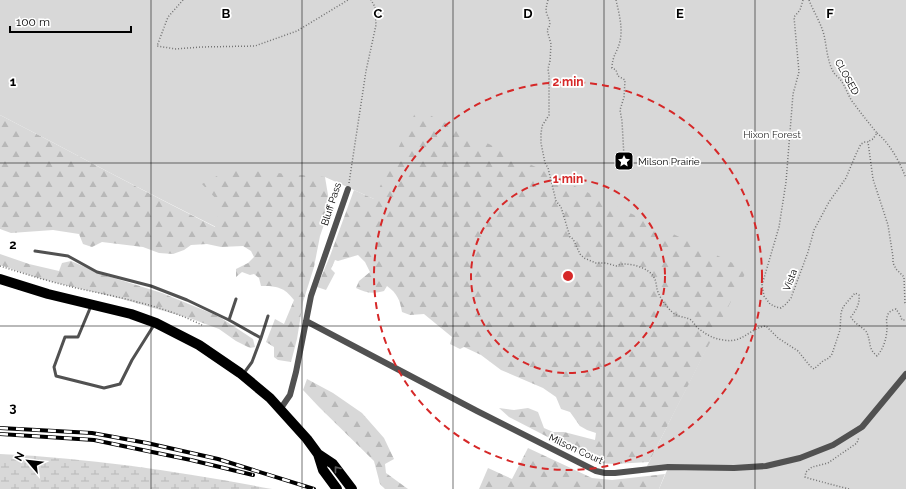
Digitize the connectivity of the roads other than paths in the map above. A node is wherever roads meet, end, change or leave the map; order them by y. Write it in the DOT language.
graph roads {
  1 [pos="348,189"];
  2 [pos="35,251"];
  3 [pos="0,279"];
  4 [pos="236,299"];
  5 [pos="92,305"];
  6 [pos="268,316"];
  7 [pos="229,320"];
  8 [pos="306,321"];
  9 [pos="156,323"];
  10 [pos="261,338"];
  11 [pos="906,374"];
  12 [pos="243,375"];
  13 [pos="281,408"];
  14 [pos="318,454"];
  15 [pos="337,489"];
  16 [pos="352,489"];
  1 -- 8 [label="street, Bluff Pass"];
  2 -- 7 [label="lane"];
  3 -- 5 [label="main road"];
  4 -- 7 [label="lane"];
  5 -- 9 [label="main road"];
  5 -- 9 [label="lane"];
  6 -- 10 [label="lane"];
  7 -- 10 [label="lane"];
  8 -- 11 [label="street, Milson Court"];
  8 -- 13 [label="street, Bluff Pass"];
  9 -- 12 [label="main road"];
  10 -- 12 [label="lane"];
  12 -- 13 [label="main road"];
  13 -- 14 [label="main road"];
  14 -- 15 [label="main road"];
  16 -- 14 [label="main road, one-way"];
}
